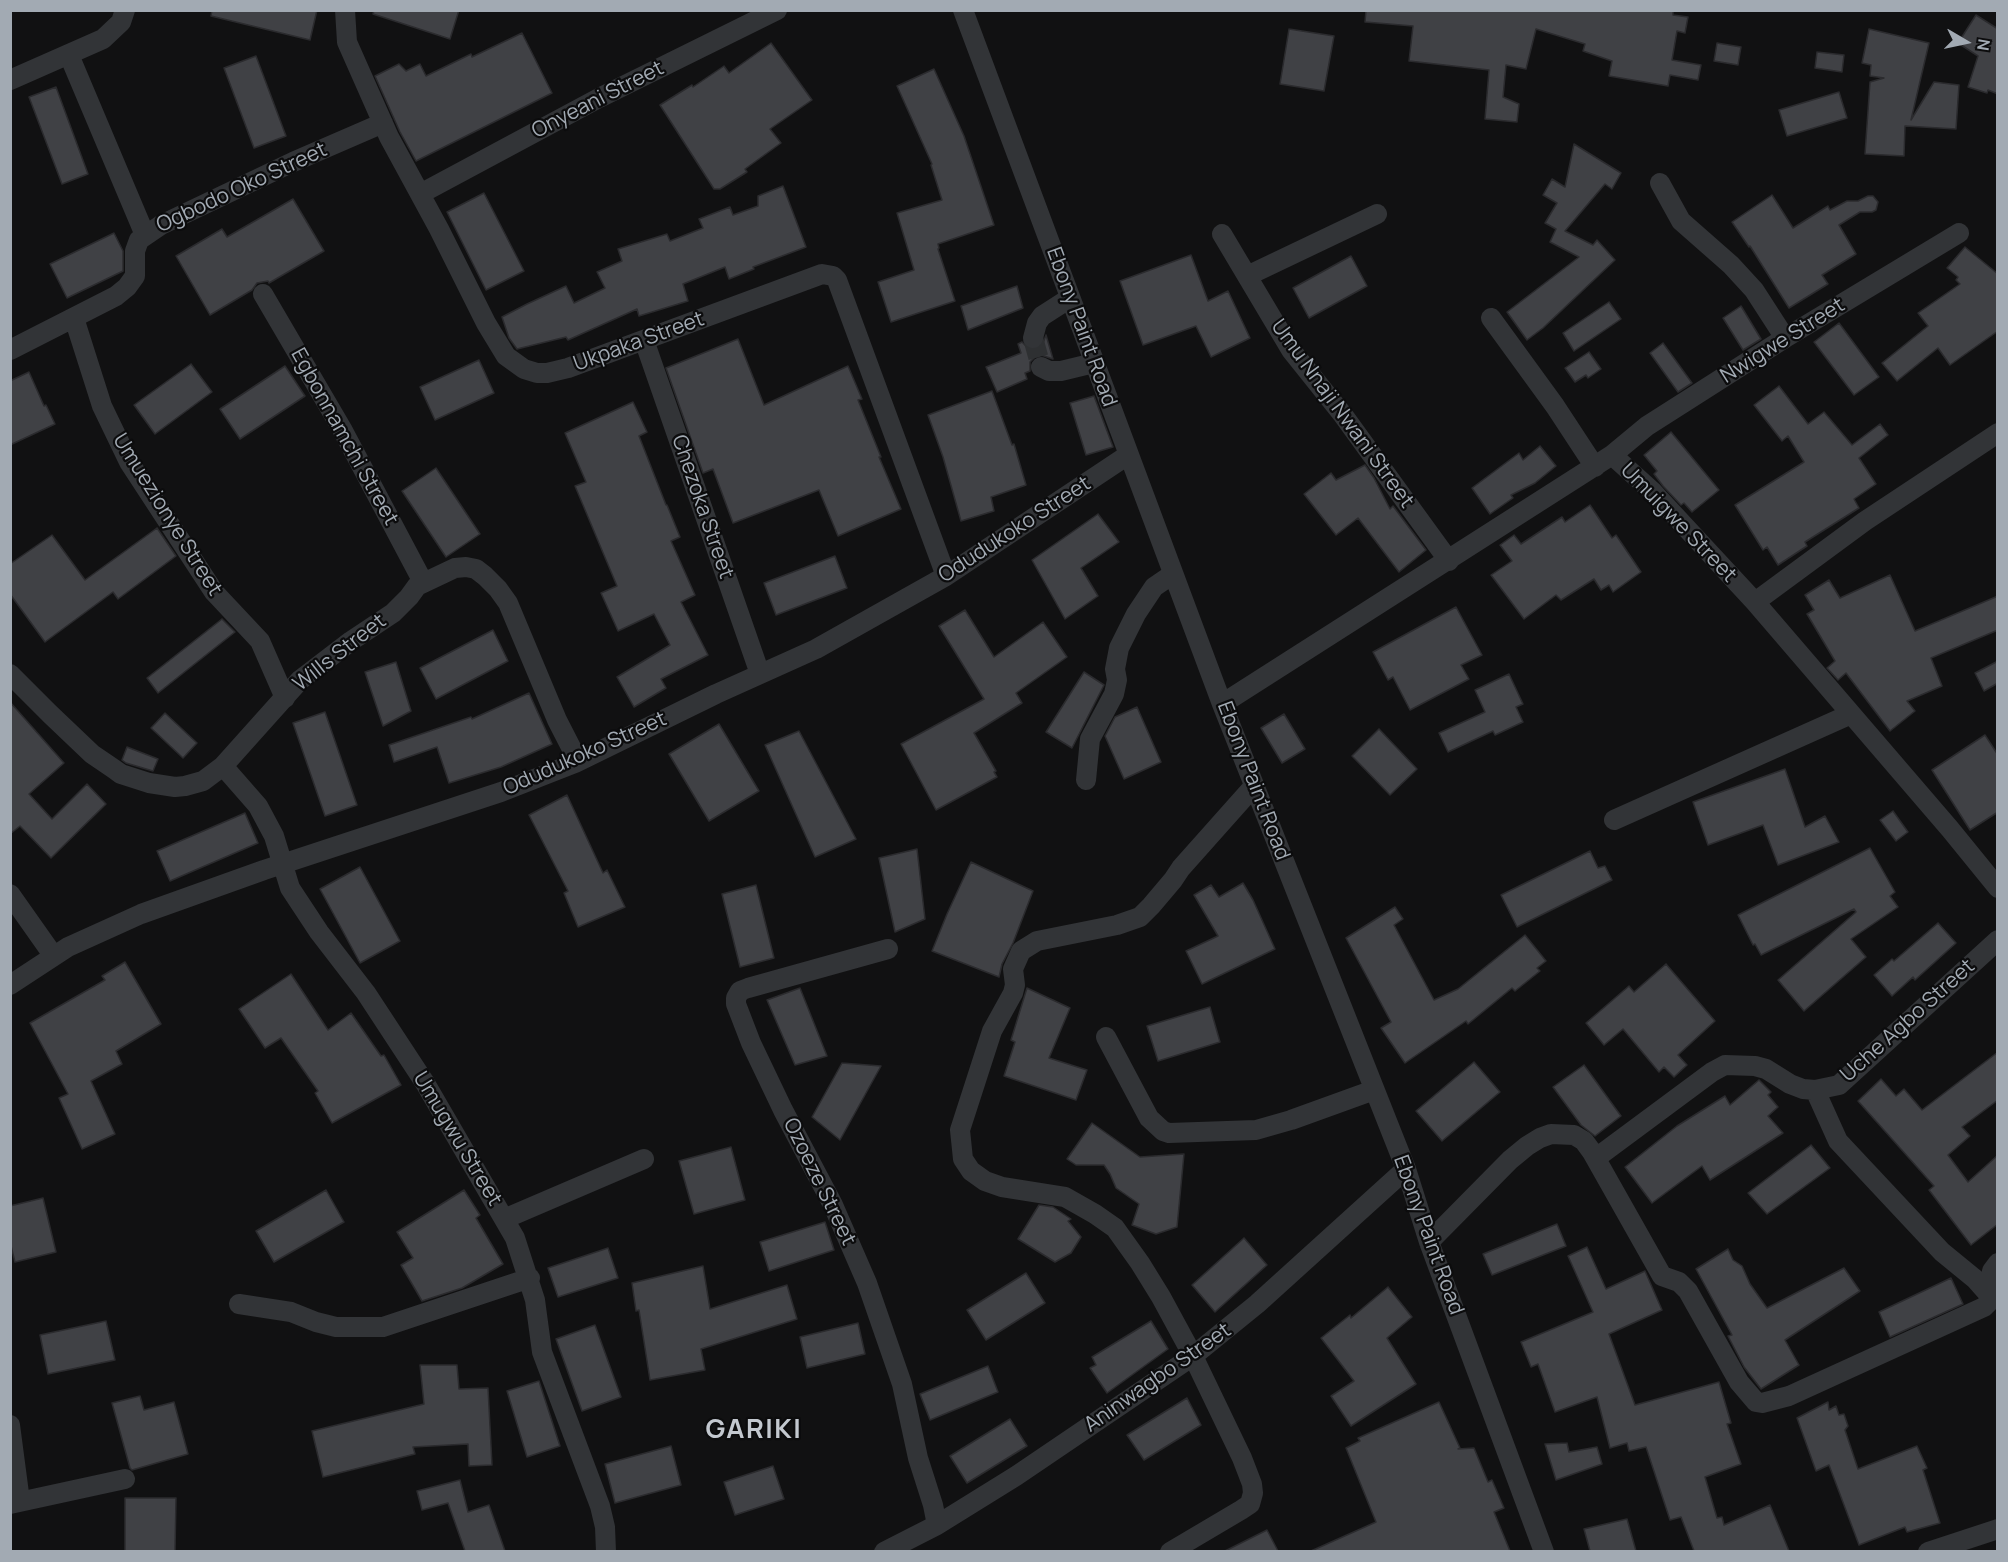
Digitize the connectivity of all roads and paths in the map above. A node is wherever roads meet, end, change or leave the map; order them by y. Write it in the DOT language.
graph roads {
  1 [pos="345,10"];
  2 [pos="777,10"];
  3 [pos="963,10"];
  4 [pos="123,16"];
  5 [pos="69,55"];
  6 [pos="10,80"];
  7 [pos="383,123"];
  8 [pos="1660,183"];
  9 [pos="420,194"];
  10 [pos="1377,214"];
  11 [pos="1959,233"];
  12 [pos="1222,234"];
  13 [pos="145,235"];
  14 [pos="1247,276"];
  15 [pos="263,294"];
  16 [pos="1070,298"];
  17 [pos="74,318"];
  18 [pos="1491,318"];
  19 [pos="1033,338"];
  20 [pos="1785,338"];
  21 [pos="644,340"];
  22 [pos="10,350"];
  23 [pos="1094,363"];
  24 [pos="1041,367"];
  25 [pos="1998,433"];
  26 [pos="1128,455"];
  27 [pos="1612,455"];
  28 [pos="1595,467"];
  29 [pos="1449,561"];
  30 [pos="1173,574"];
  31 [pos="946,576"];
  32 [pos="423,582"];
  33 [pos="1755,602"];
  34 [pos="10,674"];
  35 [pos="760,674"];
  36 [pos="285,698"];
  37 [pos="1222,704"];
  38 [pos="1851,714"];
  39 [pos="578,761"];
  40 [pos="223,766"];
  41 [pos="1086,780"];
  42 [pos="1254,786"];
  43 [pos="1614,820"];
  44 [pos="282,865"];
  45 [pos="1998,888"];
  46 [pos="10,894"];
  47 [pos="1998,940"];
  48 [pos="888,949"];
  49 [pos="53,955"];
  50 [pos="10,985"];
  51 [pos="1106,1037"];
  52 [pos="1374,1090"];
  53 [pos="1815,1090"];
  54 [pos="1596,1158"];
  55 [pos="644,1159"];
  56 [pos="1406,1169"];
  57 [pos="504,1219"];
  58 [pos="1429,1242"];
  59 [pos="1998,1263"];
  60 [pos="530,1278"];
  61 [pos="1990,1296"];
  62 [pos="239,1304"];
  63 [pos="1193,1356"];
  64 [pos="10,1425"];
  65 [pos="125,1479"];
  66 [pos="15,1502"];
  67 [pos="937,1525"];
  68 [pos="1997,1531"];
  69 [pos="606,1551"];
  70 [pos="884,1551"];
  71 [pos="1170,1551"];
  72 [pos="1544,1551"];
  73 [pos="1928,1551"];
  1 -- 7 [label="street, Ukpaka Street"];
  2 -- 9 [label="street, Onyeani Street"];
  3 -- 16 [label="street, Ebony Paint Road"];
  4 -- 5 [label="street"];
  5 -- 6 [label="street"];
  5 -- 13 [label="street"];
  7 -- 9 [label="street, Ukpaka Street"];
  7 -- 13 [label="street, Ogbodo Oko Street"];
  8 -- 20 [label="street"];
  9 -- 21 [label="street, Ukpaka Street"];
  10 -- 14 [label="street"];
  11 -- 20 [label="street, Nwigwe Street"];
  12 -- 14 [label="street, Umu Nnaji Nwani Street"];
  13 -- 17 [label="street, Ogbodo Oko Street"];
  14 -- 29 [label="street, Umu Nnaji Nwani Street"];
  15 -- 32 [label="street, Egbonnamchi Street"];
  16 -- 19 [label="street"];
  16 -- 23 [label="street, Ebony Paint Road"];
  17 -- 22 [label="street, Ogbodo Oko Street"];
  17 -- 36 [label="street, Umuezionye Street"];
  18 -- 28 [label="street"];
  20 -- 27 [label="street, Nwigwe Street"];
  21 -- 31 [label="street, Ukpaka Street"];
  21 -- 35 [label="street, Chezoka Street"];
  23 -- 24 [label="street"];
  23 -- 26 [label="street, Ebony Paint Road"];
  25 -- 33 [label="street"];
  26 -- 30 [label="street, Ebony Paint Road"];
  26 -- 31 [label="street, Odudukoko Street"];
  27 -- 28 [label="street, Umuigwe Street"];
  27 -- 33 [label="street, Umuigwe Street"];
  28 -- 29 [label="street, Umuigwe Street"];
  29 -- 37 [label="street, Umuigwe Street"];
  30 -- 37 [label="street, Ebony Paint Road"];
  30 -- 41 [label="street"];
  31 -- 35 [label="street, Odudukoko Street"];
  32 -- 36 [label="street, Wills Street"];
  32 -- 39 [label="street, Wills Street"];
  33 -- 38 [label="street, Umuigwe Street"];
  34 -- 40 [label="street, Wills Street"];
  35 -- 39 [label="street, Odudukoko Street"];
  36 -- 40 [label="street, Wills Street"];
  37 -- 42 [label="street, Ebony Paint Road"];
  38 -- 43 [label="street"];
  38 -- 45 [label="street, Umuigwe Street"];
  39 -- 44 [label="street, Odudukoko Street"];
  40 -- 44 [label="street, Umugwu Street"];
  42 -- 52 [label="street, Ebony Paint Road"];
  42 -- 63 [label="street"];
  44 -- 49 [label="street, Odudukoko Street"];
  44 -- 57 [label="street, Umugwu Street"];
  46 -- 49 [label="street"];
  47 -- 53 [label="street, Uche Agbo Street"];
  48 -- 67 [label="street, Ozoeze Street"];
  49 -- 50 [label="street, Odudukoko Street"];
  51 -- 52 [label="street"];
  52 -- 56 [label="street, Ebony Paint Road"];
  53 -- 54 [label="street, Uche Agbo Street"];
  53 -- 61 [label="street"];
  54 -- 58 [label="street"];
  54 -- 61 [label="street"];
  55 -- 57 [label="street"];
  56 -- 58 [label="street, Ebony Paint Road"];
  56 -- 63 [label="street, Aninwagbo Street"];
  57 -- 60 [label="street, Umugwu Street"];
  58 -- 72 [label="street, Ebony Paint Road"];
  59 -- 61 [label="street"];
  60 -- 62 [label="street"];
  60 -- 69 [label="street, Umugwu Street"];
  63 -- 67 [label="street, Aninwagbo Street"];
  63 -- 71 [label="street"];
  64 -- 66 [label="street"];
  65 -- 66 [label="street"];
  67 -- 70 [label="street, Aninwagbo Street"];
  68 -- 73 [label="street"];
}
